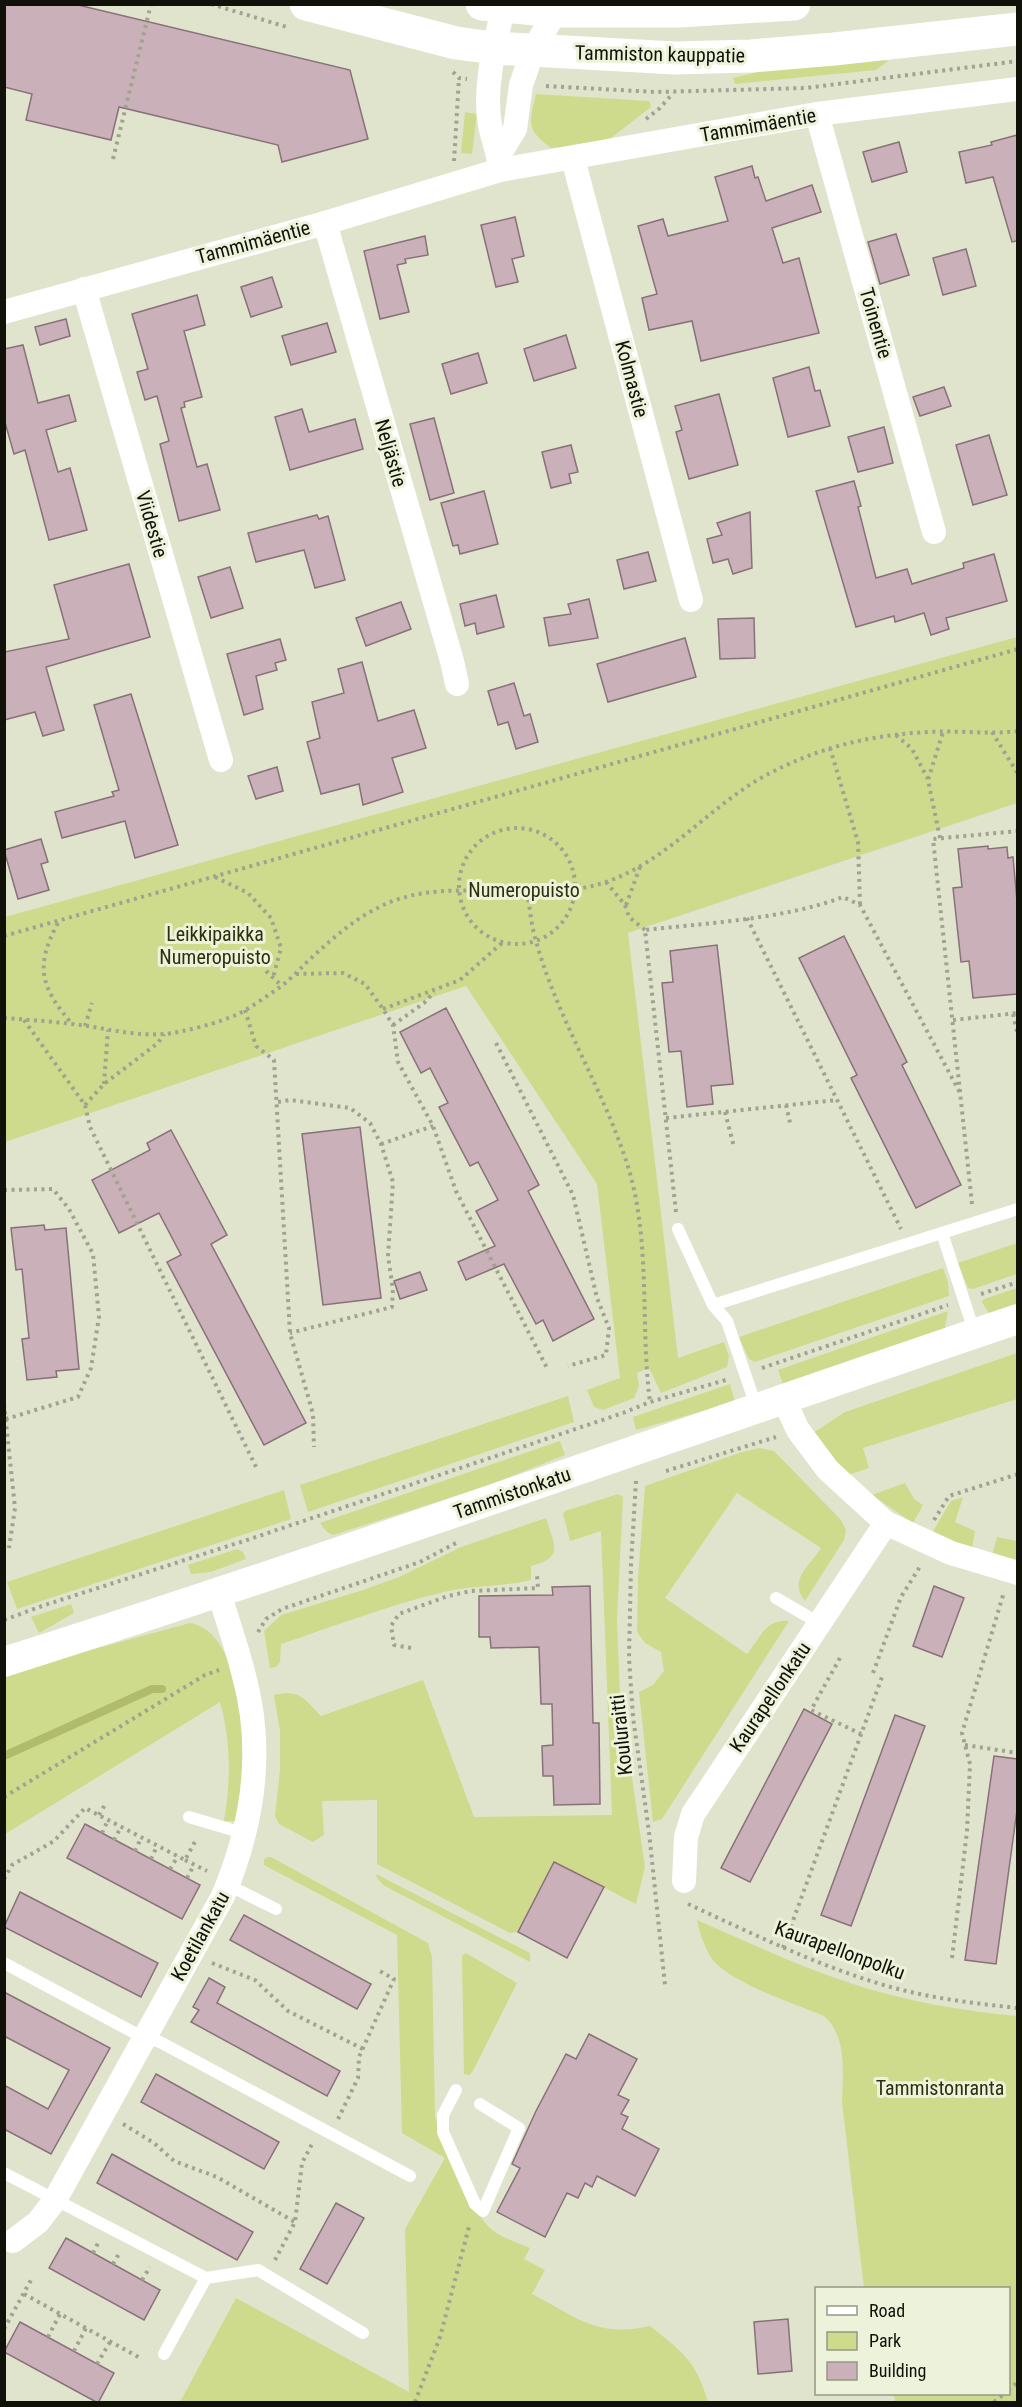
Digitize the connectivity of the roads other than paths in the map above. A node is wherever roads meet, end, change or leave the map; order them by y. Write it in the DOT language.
graph roads {
  1 [pos="306,4"];
  2 [pos="794,4"];
  3 [pos="497,6"];
  4 [pos="556,8"];
  5 [pos="1017,29"];
  6 [pos="494,48"];
  7 [pos="533,50"];
  8 [pos="1017,89"];
  9 [pos="817,114"];
  10 [pos="573,159"];
  11 [pos="500,162"];
  12 [pos="325,223"];
  13 [pos="84,289"];
  14 [pos="4,312"];
  15 [pos="934,532"];
  16 [pos="691,600"];
  17 [pos="457,684"];
  18 [pos="221,760"];
  19 [pos="1017,1209"];
  20 [pos="678,1229"];
  21 [pos="942,1233"];
  22 [pos="713,1305"];
  23 [pos="1017,1319"];
  24 [pos="975,1334"];
  25 [pos="770,1402"];
  26 [pos="886,1523"];
  27 [pos="1011,1580"];
  28 [pos="219,1592"];
  29 [pos="776,1598"];
  30 [pos="819,1623"];
  31 [pos="4,1662"];
  32 [pos="189,1817"];
  33 [pos="246,1834"];
  34 [pos="684,1881"];
  35 [pos="228,1885"];
  36 [pos="276,1909"];
  37 [pos="4,1963"];
  38 [pos="144,2038"];
  39 [pos="456,2090"];
  40 [pos="480,2104"];
  41 [pos="4,2174"];
  42 [pos="410,2175"];
  43 [pos="55,2200"];
  44 [pos="13,2241"];
  45 [pos="206,2278"];
  46 [pos="363,2333"];
  47 [pos="164,2354"];
  1 -- 6 [label="main road, Tammiston kauppatie"];
  2 -- 4 [label="main road"];
  3 -- 4 [label="main road"];
  3 -- 6 [label="street"];
  4 -- 7 [label="street"];
  5 -- 7 [label="main road, Tammiston kauppatie"];
  6 -- 7 [label="main road, Tammiston kauppatie"];
  6 -- 11 [label="street"];
  7 -- 11 [label="street"];
  8 -- 9 [label="street, Tammimäentie"];
  9 -- 10 [label="street, Tammimäentie"];
  9 -- 15 [label="street, Toinentie"];
  10 -- 11 [label="street, Tammimäentie"];
  10 -- 16 [label="street, Kolmastie"];
  11 -- 12 [label="street, Tammimäentie"];
  12 -- 13 [label="street, Tammimäentie"];
  12 -- 17 [label="street, Neljästie"];
  13 -- 14 [label="street, Tammimäentie"];
  13 -- 18 [label="street, Viidestie"];
  19 -- 21 [label="lane"];
  20 -- 22 [label="lane"];
  21 -- 22 [label="lane"];
  21 -- 24 [label="lane"];
  22 -- 25 [label="lane"];
  23 -- 24 [label="street, Tammistonkatu"];
  24 -- 25 [label="street, Tammistonkatu"];
  25 -- 26 [label="street"];
  25 -- 28 [label="street, Tammistonkatu"];
  26 -- 27 [label="street"];
  26 -- 30 [label="street, Kaurapellonkatu"];
  28 -- 31 [label="street, Tammistonkatu"];
  28 -- 33 [label="street, Koetilankatu"];
  29 -- 30 [label="lane"];
  30 -- 34 [label="street, Kaurapellonkatu"];
  32 -- 33 [label="lane"];
  33 -- 35 [label="street, Koetilankatu"];
  35 -- 36 [label="lane"];
  35 -- 38 [label="street, Koetilankatu"];
  37 -- 38 [label="lane"];
  38 -- 42 [label="lane"];
  38 -- 43 [label="street, Koetilankatu"];
  39 -- 40 [label="lane"];
  41 -- 43 [label="lane"];
  43 -- 44 [label="street, Koetilankatu"];
  43 -- 45 [label="lane"];
  45 -- 46 [label="lane"];
  45 -- 47 [label="lane"];
}
